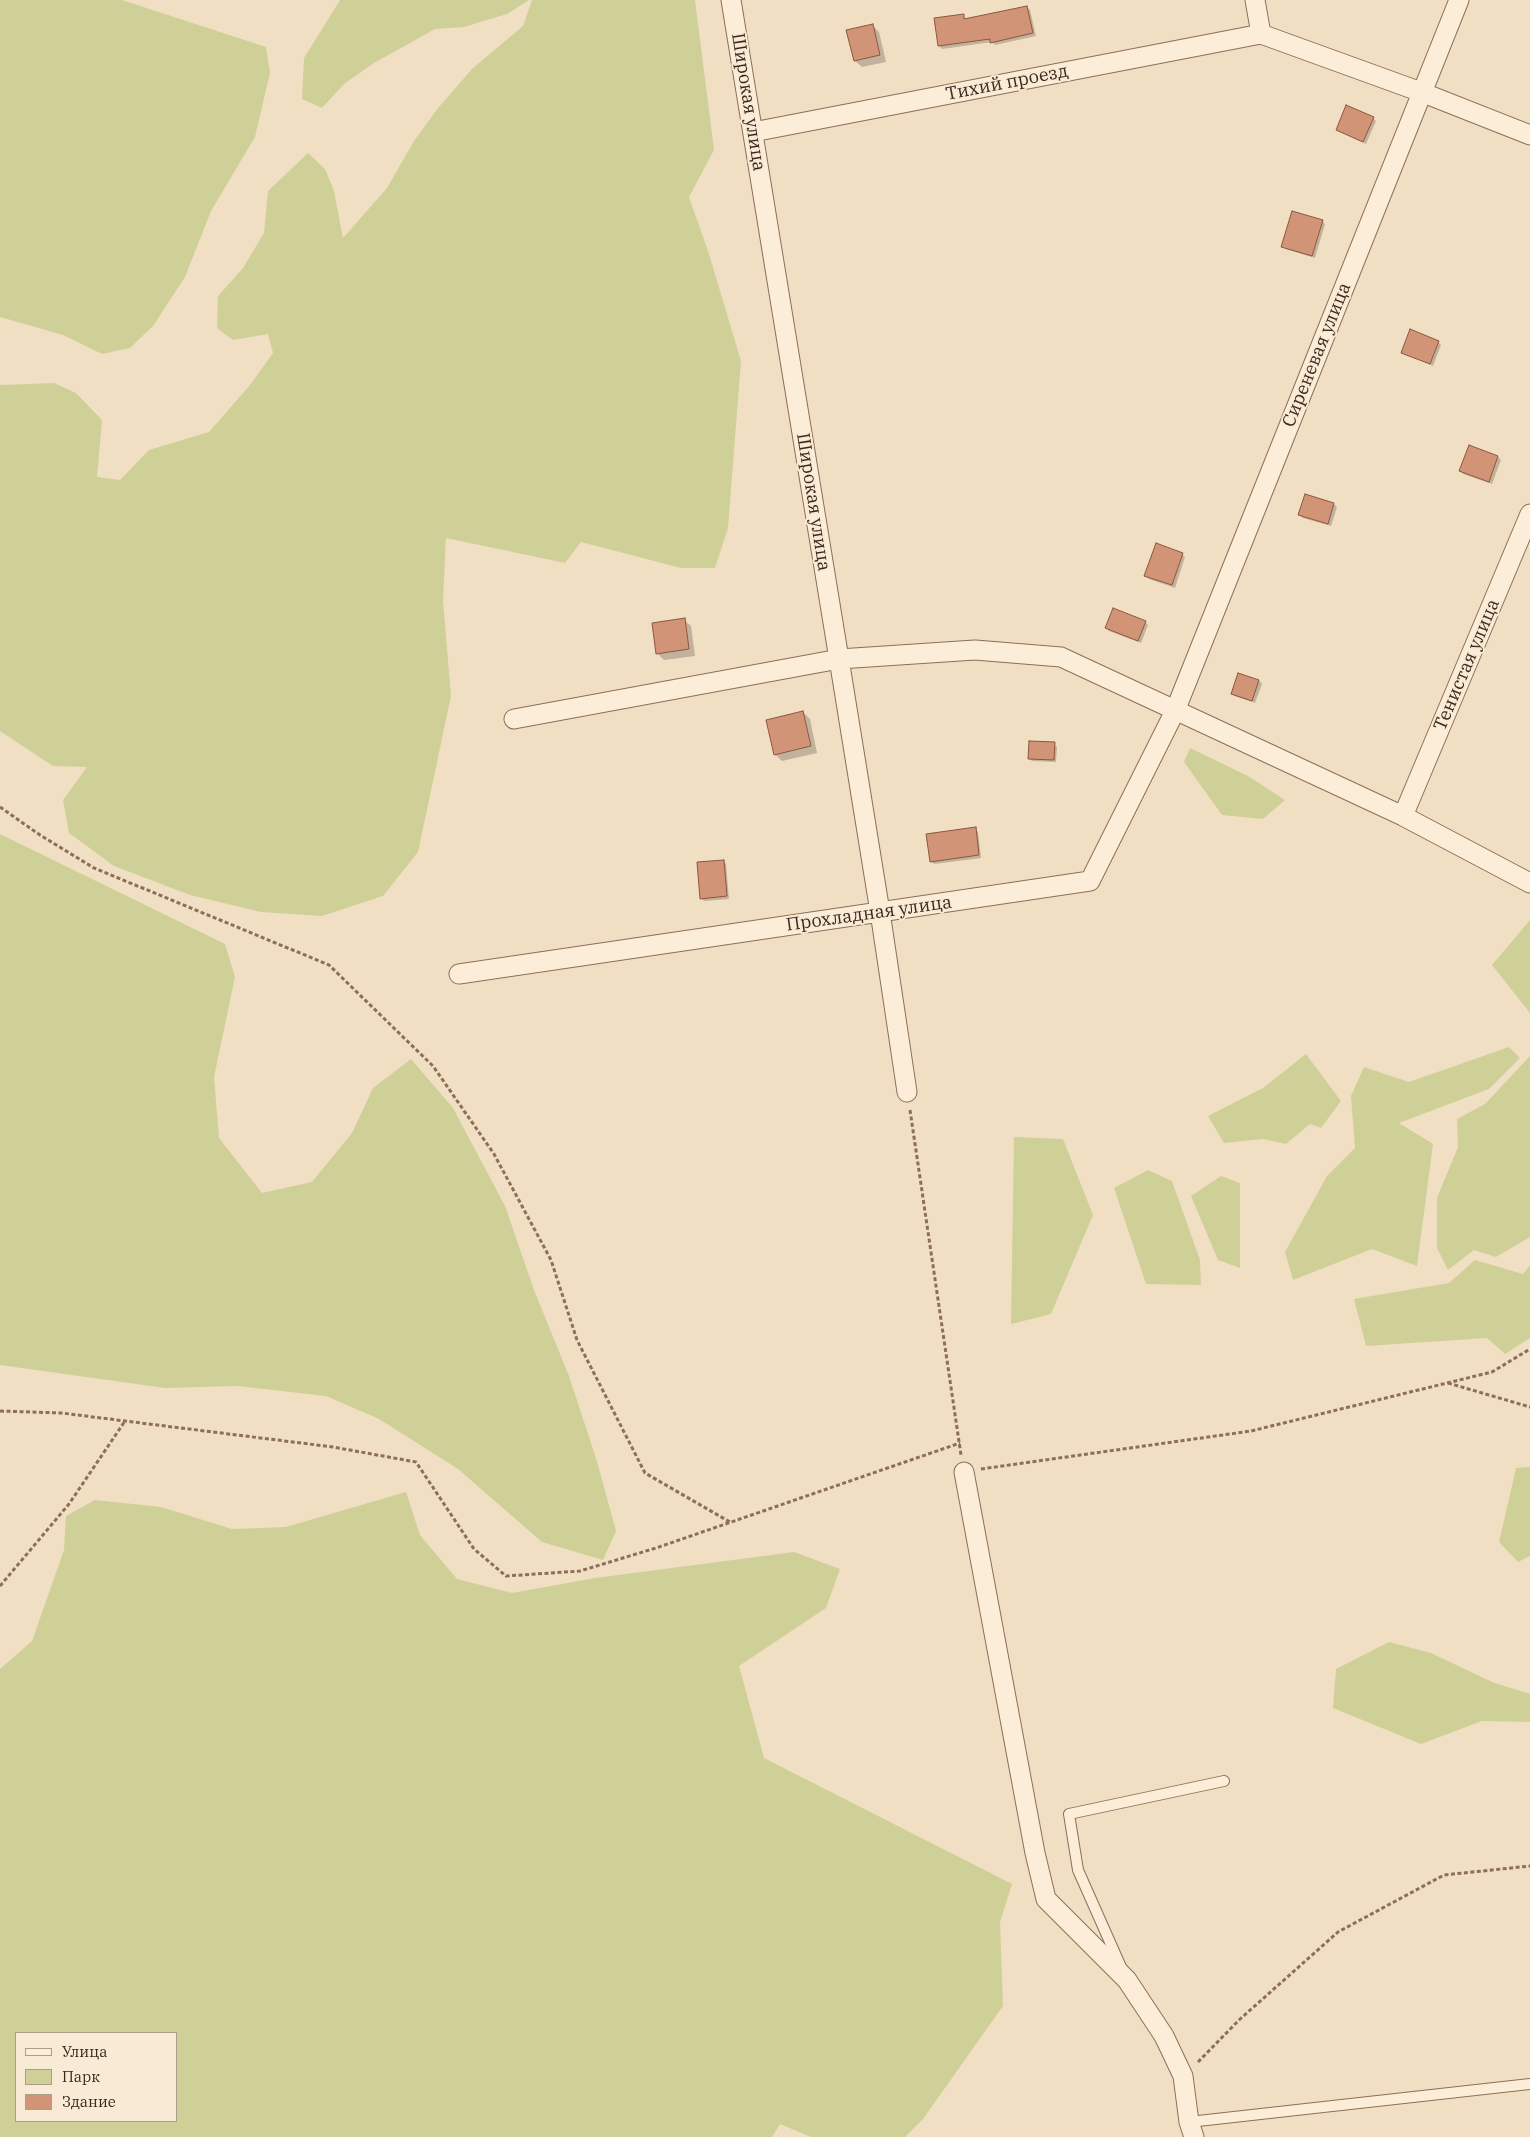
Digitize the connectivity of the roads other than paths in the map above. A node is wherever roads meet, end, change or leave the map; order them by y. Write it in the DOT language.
graph roads {
  1 [pos="731,0"];
  2 [pos="1255,0"];
  3 [pos="1459,0"];
  4 [pos="1261,34"];
  5 [pos="1421,92"];
  6 [pos="753,132"];
  7 [pos="1530,135"];
  8 [pos="1530,514"];
  9 [pos="839,659"];
  10 [pos="1175,710"];
  11 [pos="514,719"];
  12 [pos="1403,816"];
  13 [pos="1530,883"];
  14 [pos="880,912"];
  15 [pos="459,974"];
  16 [pos="907,1092"];
  17 [pos="964,1472"];
  18 [pos="1224,1781"];
  19 [pos="1127,1980"];
  20 [pos="1530,2084"];
  21 [pos="1192,2129"];
  1 -- 6 [label="street, Широкая улица"];
  2 -- 4 [label="street"];
  3 -- 5 [label="street, Сиреневая улица"];
  4 -- 5 [label="street"];
  4 -- 6 [label="street, Тихий проезд"];
  5 -- 7 [label="street"];
  5 -- 10 [label="street, Сиреневая улица"];
  6 -- 9 [label="street, Широкая улица"];
  8 -- 12 [label="street, Тенистая улица"];
  9 -- 10 [label="street"];
  9 -- 11 [label="street"];
  9 -- 14 [label="street, Широкая улица"];
  10 -- 12 [label="street"];
  10 -- 14 [label="street, Прохладная улица"];
  12 -- 13 [label="street"];
  14 -- 15 [label="street, Прохладная улица"];
  14 -- 16 [label="street, Широкая улица"];
  17 -- 19 [label="street"];
  18 -- 19 [label="lane"];
  19 -- 21 [label="street"];
  20 -- 21 [label="lane"];
}
